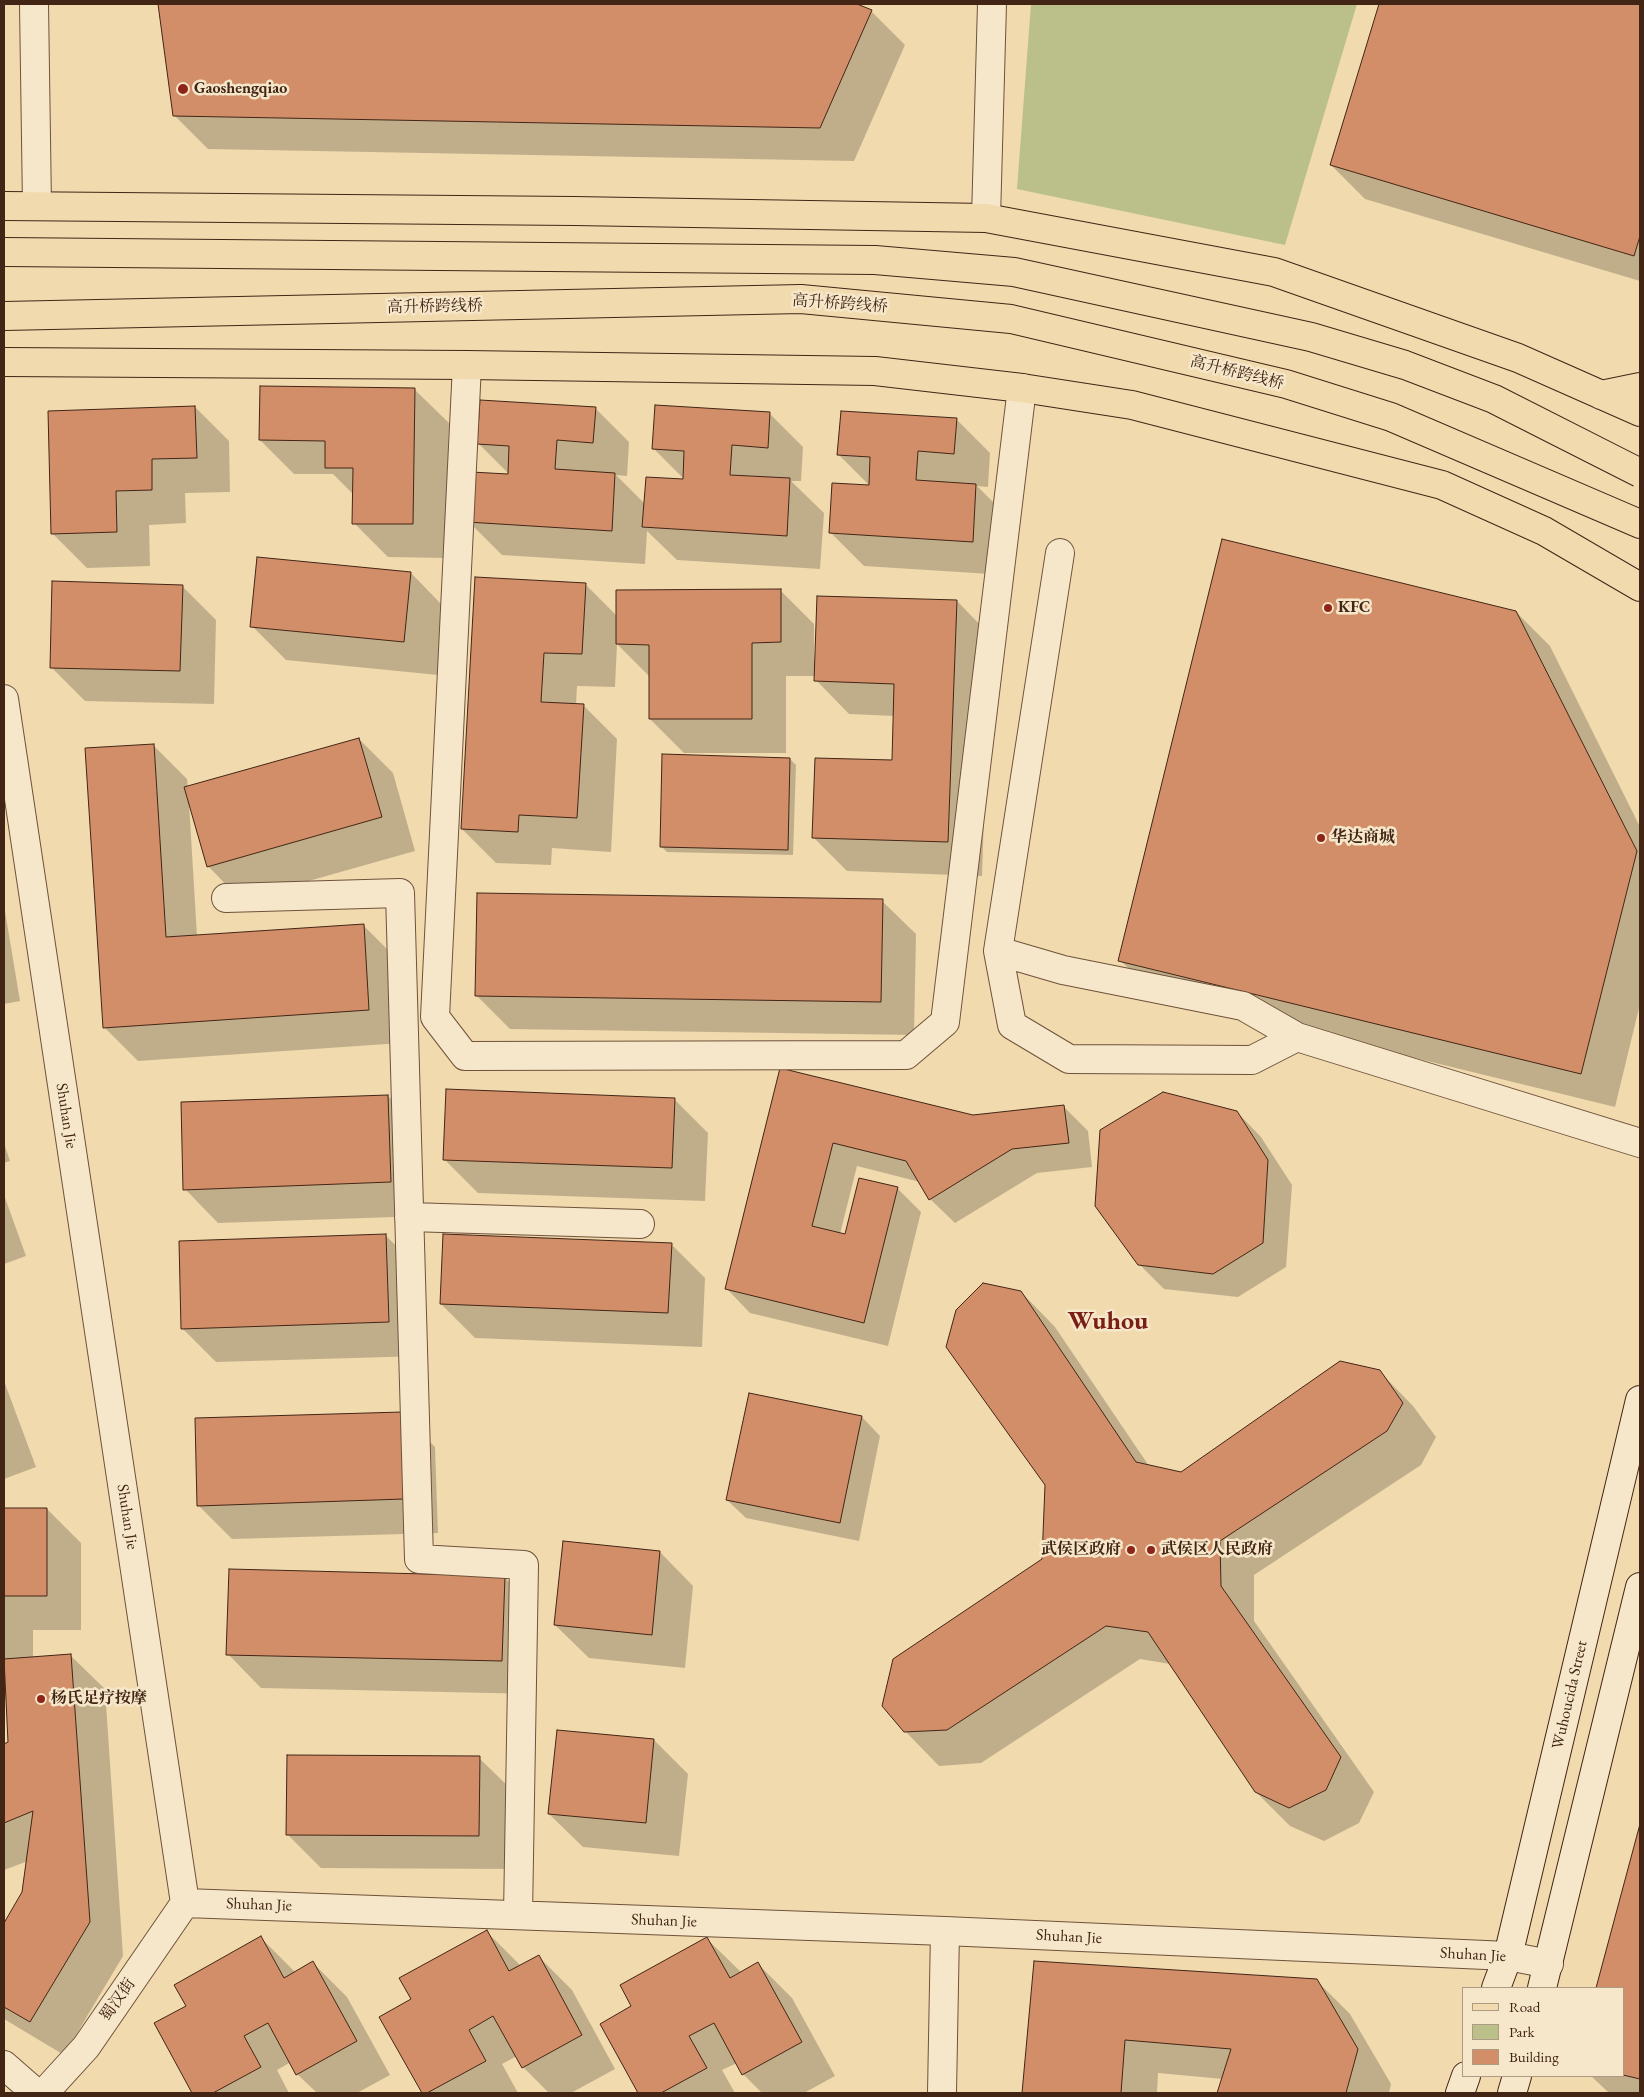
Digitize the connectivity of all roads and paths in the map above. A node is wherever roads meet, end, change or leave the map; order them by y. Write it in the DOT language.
graph roads {
  1 [pos="34,4"];
  2 [pos="992,4"];
  3 [pos="4,206"];
  4 [pos="37,206"];
  5 [pos="986,218"];
  6 [pos="4,252"];
  7 [pos="4,316"];
  8 [pos="4,362"];
  9 [pos="466,364"];
  10 [pos="1640,387"];
  11 [pos="1022,388"];
  12 [pos="1601,395"];
  13 [pos="1640,412"];
  14 [pos="1640,473"];
  15 [pos="1640,524"];
  16 [pos="1060,553"];
  17 [pos="1636,587"];
  18 [pos="4,699"];
  19 [pos="226,898"];
  20 [pos="998,951"];
  21 [pos="1297,1037"];
  22 [pos="1640,1143"];
  23 [pos="409,1217"];
  24 [pos="640,1224"];
  25 [pos="1640,1400"];
  26 [pos="1640,1587"];
  27 [pos="185,1903"];
  28 [pos="518,1915"];
  29 [pos="945,1931"];
  30 [pos="1508,1956"];
  31 [pos="1546,1976"];
  32 [pos="1496,1987"];
  33 [pos="4,2065"];
  34 [pos="1466,2077"];
  35 [pos="1517,2077"];
  36 [pos="36,2093"];
  37 [pos="44,2093"];
  38 [pos="942,2093"];
  39 [pos="1460,2093"];
  40 [pos="1512,2093"];
  1 -- 4 [label="street"];
  2 -- 5 [label="street"];
  3 -- 4 [label="main road"];
  4 -- 5 [label="main road"];
  5 -- 12 [label="main road"];
  6 -- 14 [label="main road, bridge"];
  7 -- 15 [label="main road, 高升桥跨线桥"];
  8 -- 9 [label="main road"];
  9 -- 11 [label="main road"];
  9 -- 11 [label="street"];
  10 -- 12 [label="main road"];
  11 -- 17 [label="main road"];
  12 -- 13 [label="main road"];
  16 -- 20 [label="street"];
  18 -- 27 [label="street, Shuhan Jie"];
  19 -- 23 [label="street"];
  20 -- 21 [label="street"];
  20 -- 21 [label="street"];
  21 -- 22 [label="street"];
  23 -- 24 [label="street"];
  23 -- 28 [label="street"];
  25 -- 30 [label="street, Wuhoucida Street"];
  26 -- 31 [label="street"];
  27 -- 28 [label="street, Shuhan Jie"];
  27 -- 37 [label="street, 蜀汉街"];
  28 -- 29 [label="street, Shuhan Jie"];
  29 -- 30 [label="street, Shuhan Jie"];
  29 -- 38 [label="street"];
  30 -- 31 [label="street, Shuhan Jie"];
  30 -- 32 [label="street, Wuhoucida Street"];
  33 -- 36 [label="street"];
  34 -- 39 [label="street"];
  35 -- 40 [label="street"];
}
